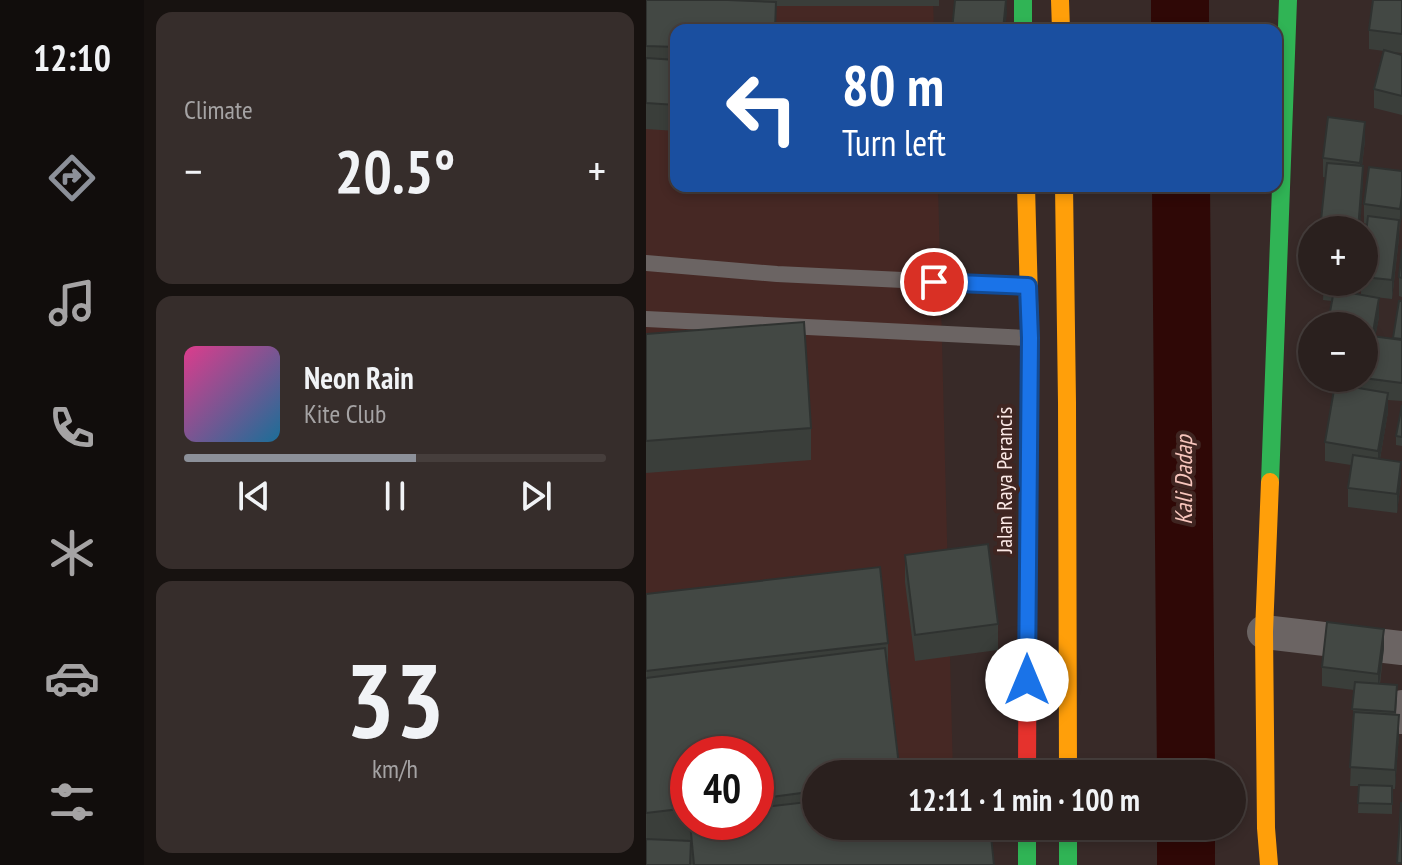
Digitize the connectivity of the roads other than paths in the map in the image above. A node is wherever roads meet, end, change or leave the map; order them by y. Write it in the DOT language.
graph roads {
  1 [pos="1023,0"];
  2 [pos="1060,0"];
  3 [pos="1288,0"];
  4 [pos="1023,24"];
  5 [pos="1061,24"];
  6 [pos="1282,158"];
  7 [pos="1027,192"];
  8 [pos="1063,192"];
  9 [pos="1281,192"];
  10 [pos="646,263"];
  11 [pos="1047,286"];
  12 [pos="646,319"];
  13 [pos="1048,339"];
  14 [pos="1264,632"];
  15 [pos="1402,648"];
  16 [pos="1028,760"];
  17 [pos="1067,760"];
  18 [pos="1027,840"];
  19 [pos="1068,840"];
  20 [pos="1027,865"];
  21 [pos="1068,865"];
  22 [pos="1269,865"];
  1 -- 4 [label="street"];
  2 -- 5 [label="street"];
  3 -- 6 [label="street"];
  7 -- 11 [label="street, Jalan Raya Perancis"];
  8 -- 11 [label="street, Jalan Raya Perancis"];
  9 -- 14 [label="street"];
  10 -- 11 [label="lane"];
  11 -- 13 [label="street, Jalan Raya Perancis"];
  11 -- 13 [label="street, Jalan Raya Perancis"];
  12 -- 13 [label="lane"];
  13 -- 16 [label="street, Jalan Raya Perancis"];
  13 -- 17 [label="street, Jalan Raya Perancis"];
  14 -- 15 [label="street"];
  14 -- 22 [label="street"];
  18 -- 20 [label="street"];
  19 -- 21 [label="street"];
}
